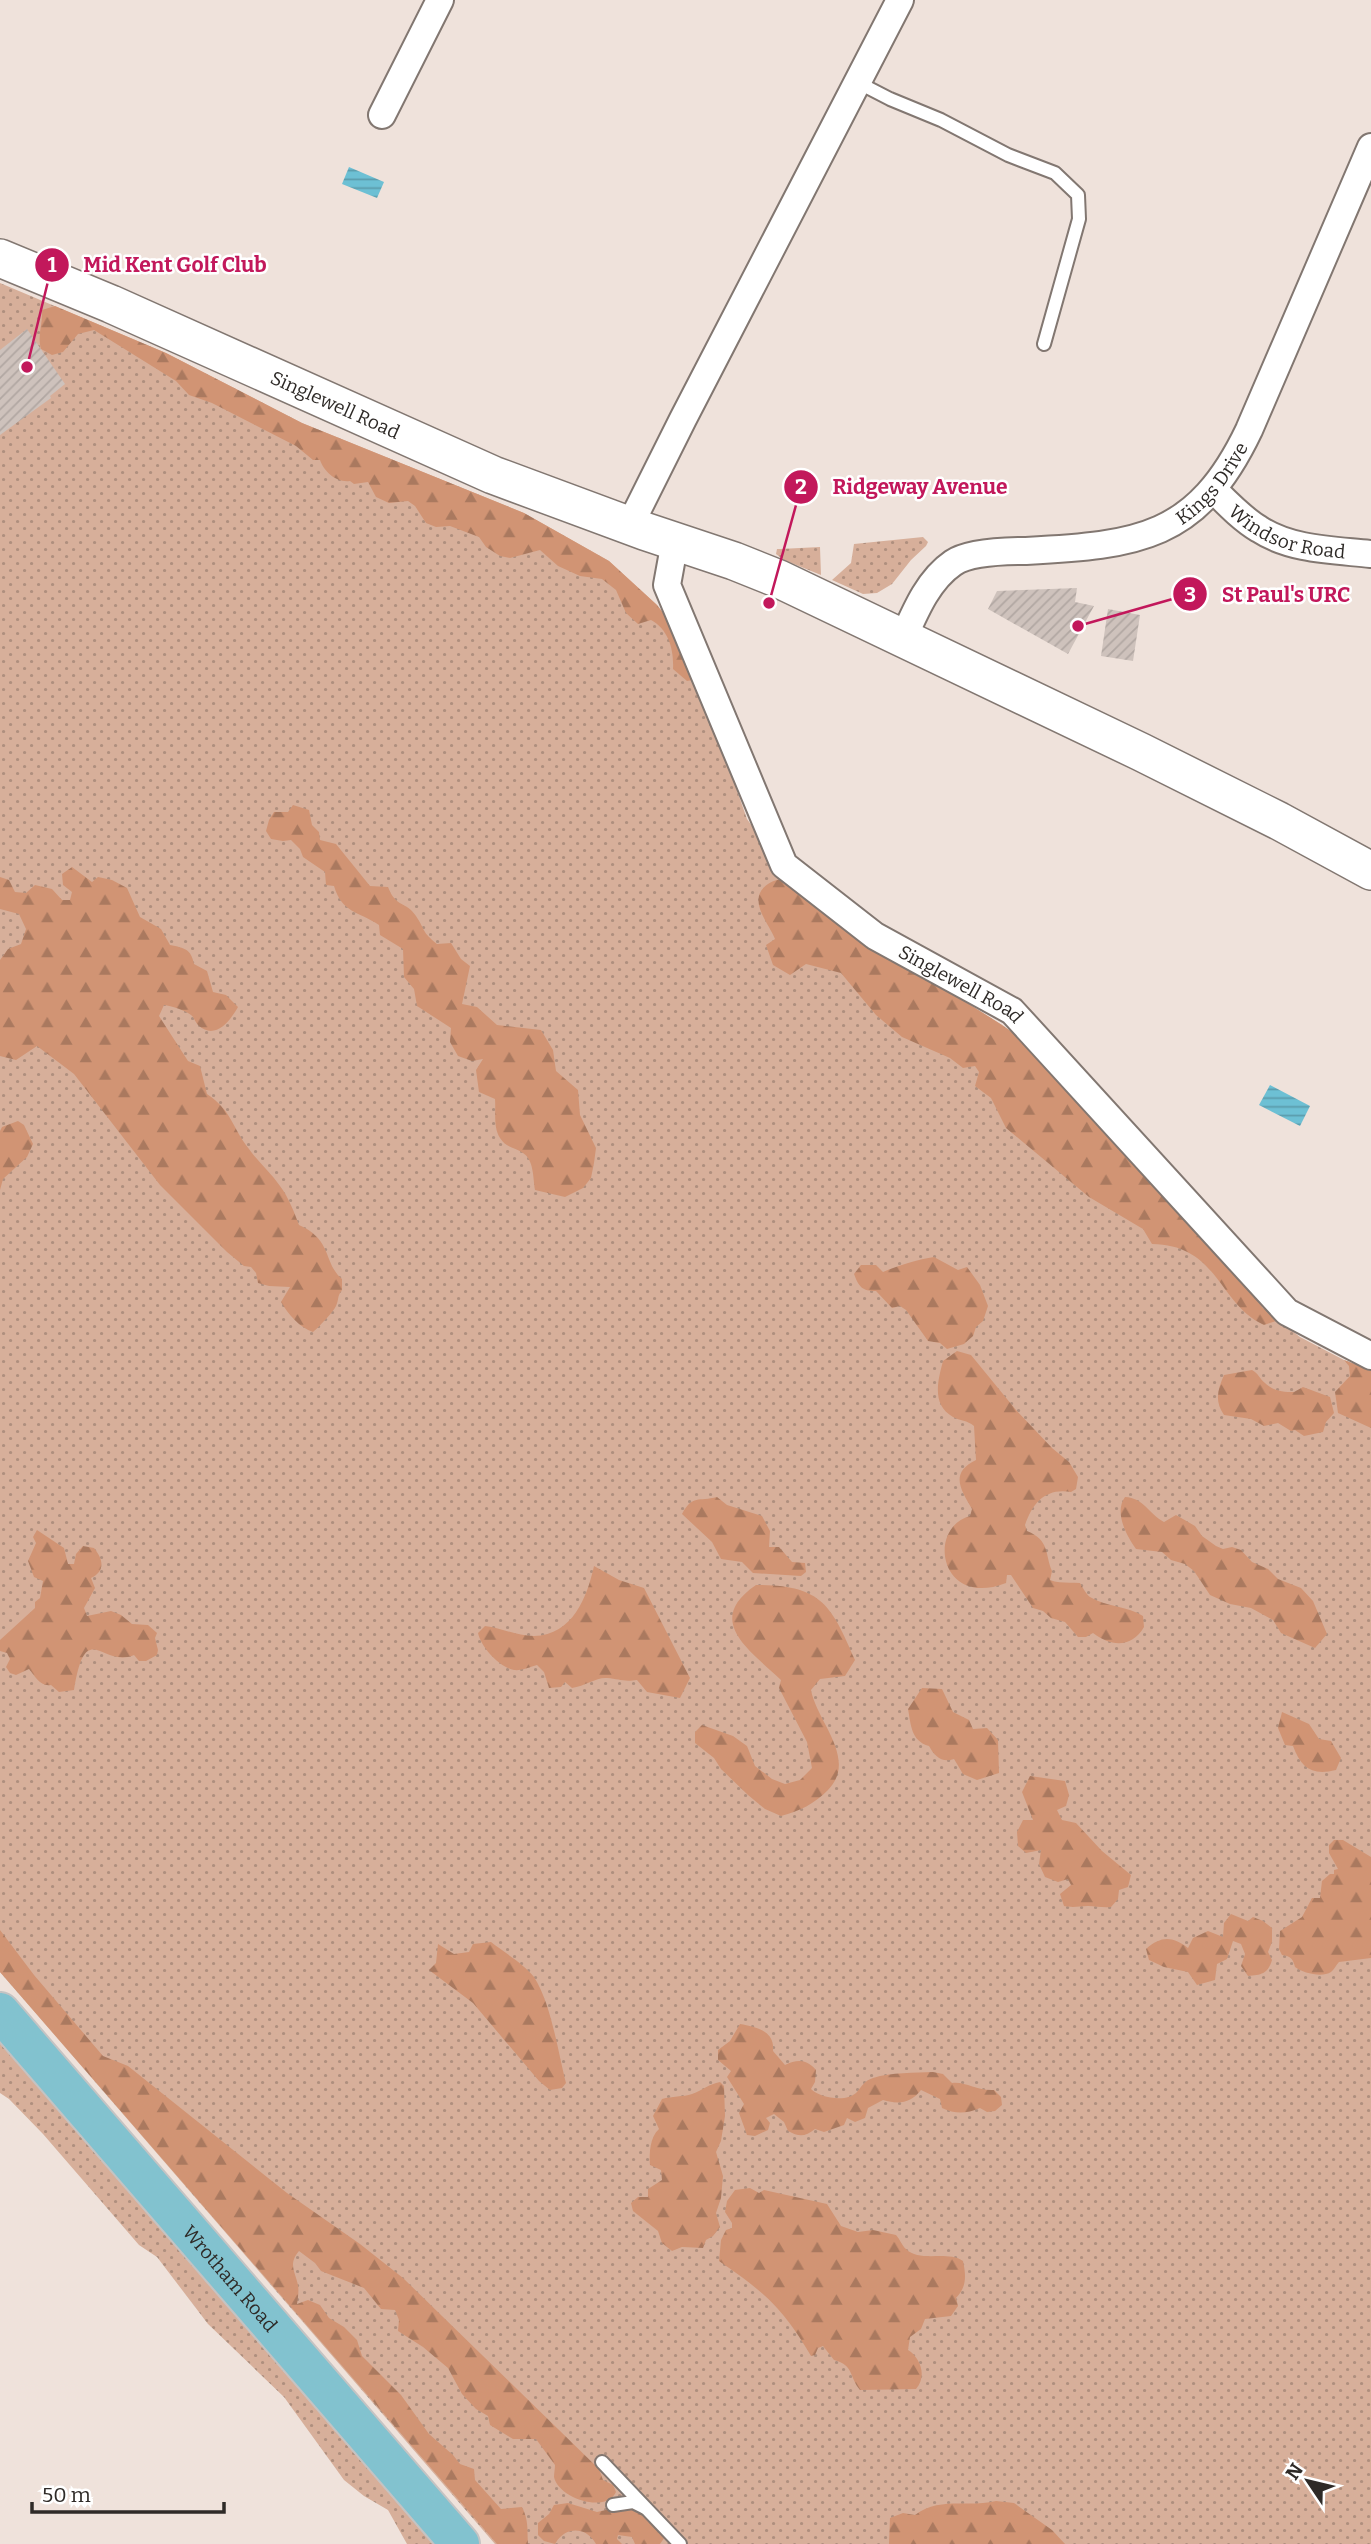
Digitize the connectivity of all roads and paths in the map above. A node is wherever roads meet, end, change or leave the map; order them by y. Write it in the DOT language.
graph roads {
  1 [pos="440,0"];
  2 [pos="900,0"];
  3 [pos="857,82"];
  4 [pos="382,114"];
  5 [pos="1371,147"];
  6 [pos="0,258"];
  7 [pos="1044,344"];
  8 [pos="1213,489"];
  9 [pos="630,525"];
  10 [pos="675,541"];
  11 [pos="1371,554"];
  12 [pos="903,639"];
  13 [pos="1371,871"];
  14 [pos="1371,1356"];
  15 [pos="0,2012"];
  16 [pos="602,2462"];
  17 [pos="613,2505"];
  18 [pos="648,2510"];
  19 [pos="460,2544"];
  20 [pos="680,2544"];
  1 -- 4 [label="street"];
  2 -- 3 [label="street"];
  3 -- 7 [label="lane"];
  3 -- 9 [label="street"];
  5 -- 8 [label="street, Kings Drive"];
  6 -- 9 [label="street, Singlewell Road"];
  8 -- 11 [label="street, Windsor Road"];
  8 -- 12 [label="street, Kings Drive"];
  9 -- 10 [label="street, Singlewell Road"];
  10 -- 12 [label="street, Singlewell Road"];
  10 -- 14 [label="street, Singlewell Road"];
  12 -- 13 [label="street, Singlewell Road"];
  15 -- 19 [label="main road, Wrotham Road"];
  16 -- 18 [label="lane"];
  17 -- 18 [label="lane"];
  18 -- 20 [label="lane"];
}
